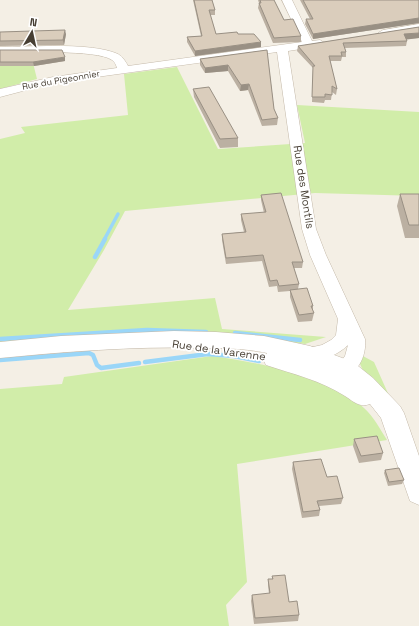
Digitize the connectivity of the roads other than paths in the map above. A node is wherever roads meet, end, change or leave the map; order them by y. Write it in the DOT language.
graph roads {
  1 [pos="287,0"];
  2 [pos="419,26"];
  3 [pos="376,34"];
  4 [pos="330,42"];
  5 [pos="308,45"];
  6 [pos="282,49"];
  7 [pos="0,50"];
  8 [pos="123,70"];
  9 [pos="0,93"];
  10 [pos="347,319"];
  11 [pos="135,341"];
  12 [pos="0,350"];
  13 [pos="338,366"];
  14 [pos="419,492"];
  1 -- 5 [label="street"];
  2 -- 3 [label="street"];
  4 -- 5 [label="street, Rue du Pigeonnier"];
  5 -- 6 [label="street, Rue du Pigeonnier"];
  6 -- 8 [label="street, Rue du Pigeonnier"];
  6 -- 10 [label="street, Rue des Montils"];
  7 -- 8 [label="street"];
  8 -- 9 [label="street, Rue du Pigeonnier"];
  10 -- 13 [label="street"];
  10 -- 13 [label="street, Rue des Montils"];
  11 -- 12 [label="street, Rue de la Varenne"];
  11 -- 13 [label="street, Rue de la Varenne"];
  11 -- 13 [label="street, Rue de la Varenne"];
  13 -- 14 [label="street"];
}
